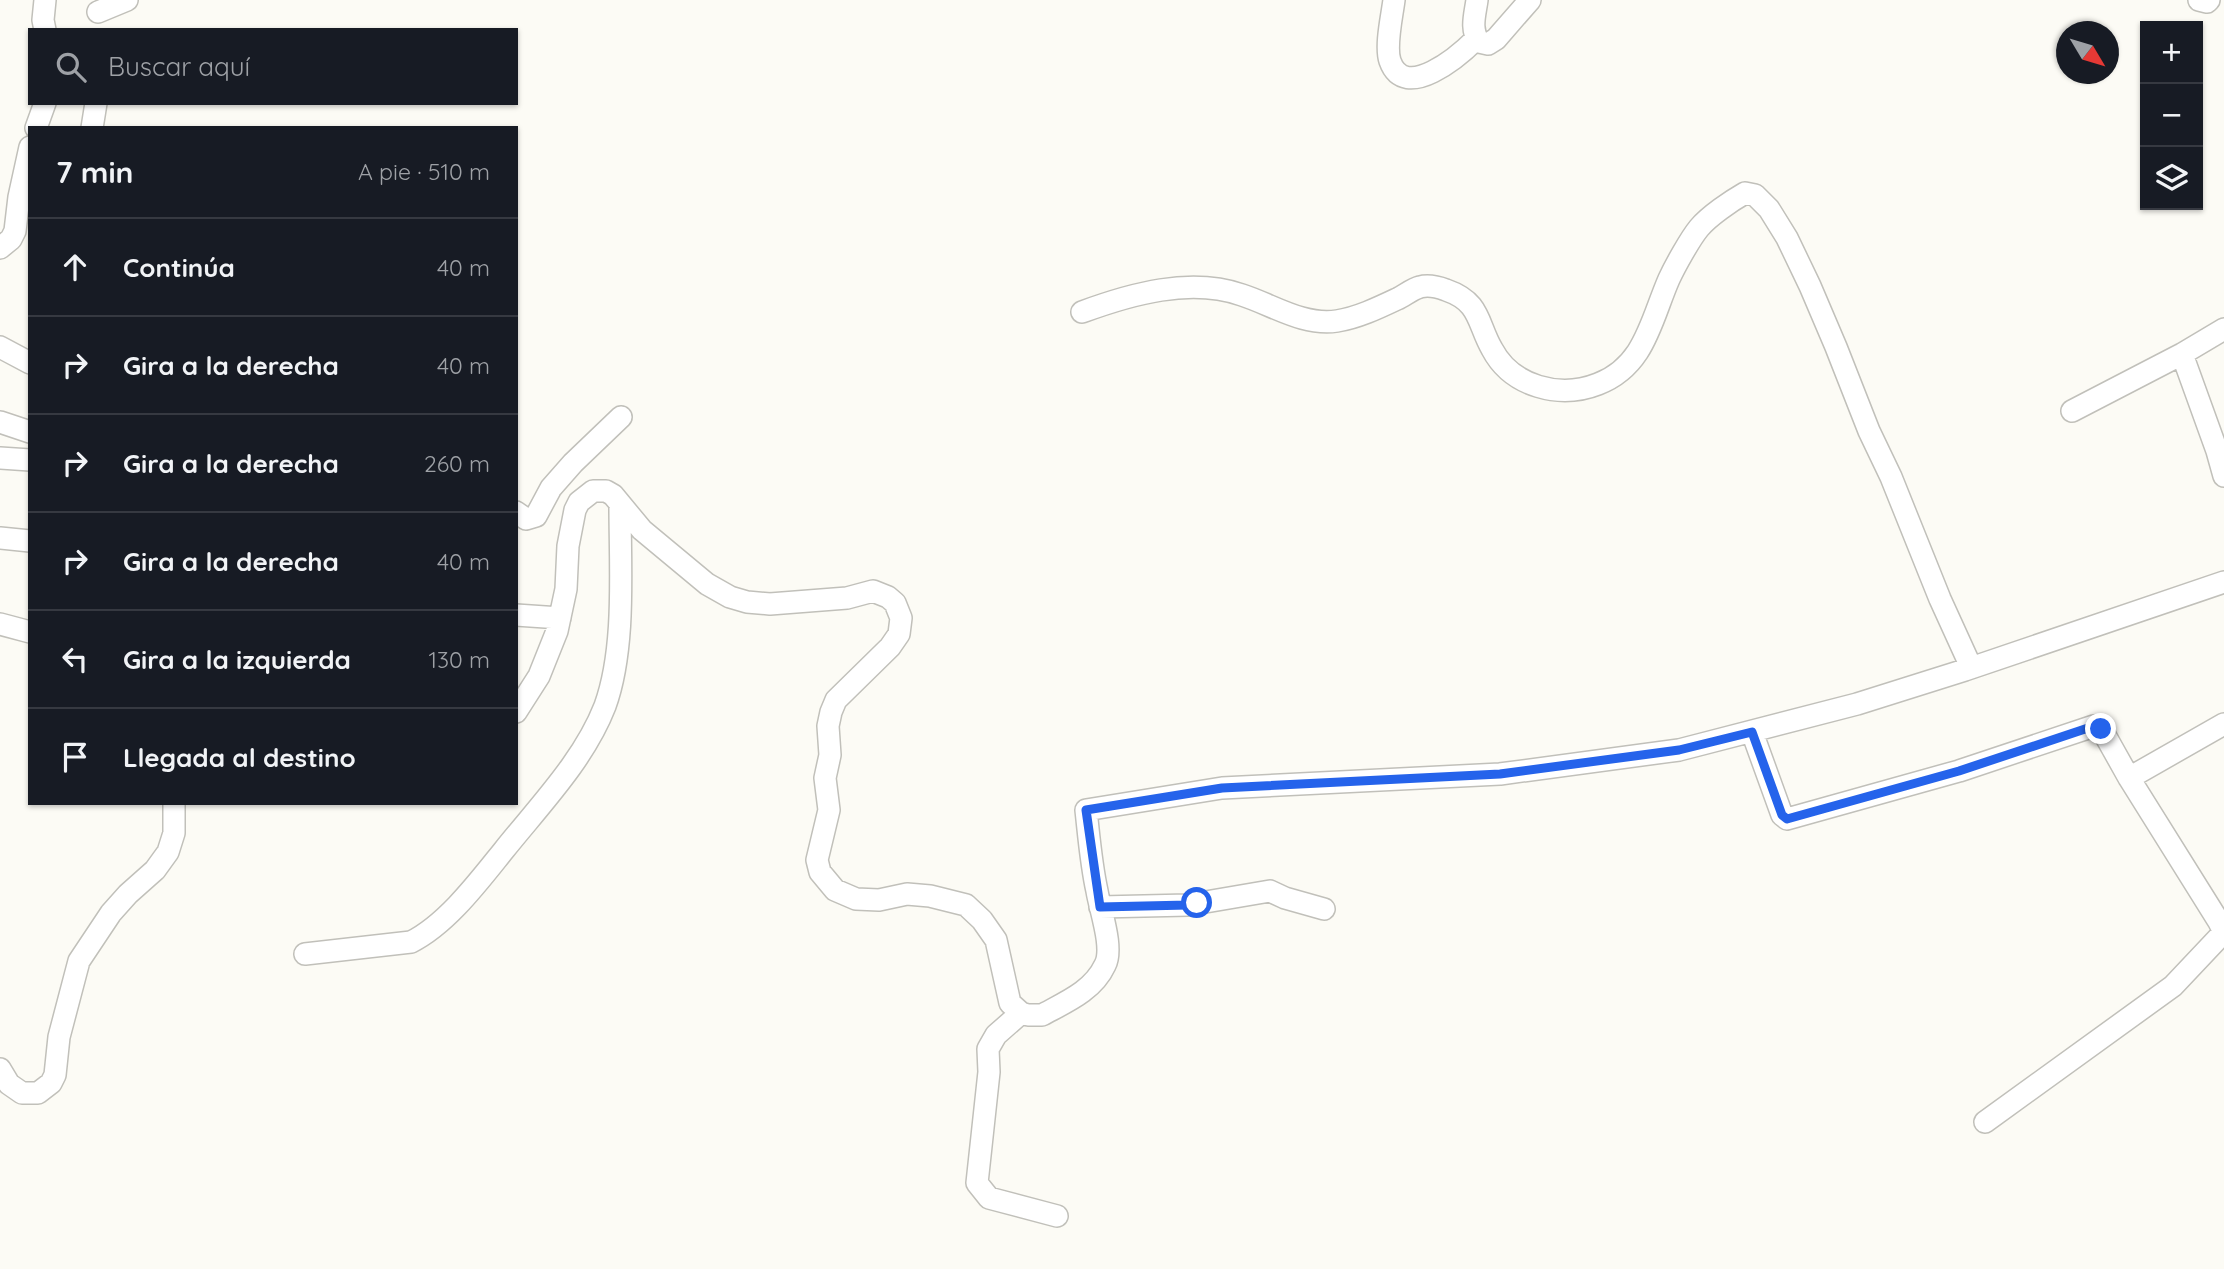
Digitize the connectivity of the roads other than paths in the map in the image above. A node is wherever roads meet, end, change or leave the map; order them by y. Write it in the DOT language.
graph roads {
  1 [pos="45,0"];
  2 [pos="127,0"];
  3 [pos="1394,0"];
  4 [pos="1477,0"];
  5 [pos="1530,0"];
  6 [pos="2199,0"];
  7 [pos="2209,0"];
  8 [pos="99,14"];
  9 [pos="45,28"];
  10 [pos="1476,39"];
  11 [pos="44,105"];
  12 [pos="96,105"];
  13 [pos="37,126"];
  14 [pos="92,126"];
  15 [pos="28,156"];
  16 [pos="0,248"];
  17 [pos="1082,312"];
  18 [pos="2224,329"];
  19 [pos="0,347"];
  20 [pos="2182,355"];
  21 [pos="28,362"];
  22 [pos="2072,411"];
  23 [pos="621,417"];
  24 [pos="0,422"];
  25 [pos="28,431"];
  26 [pos="0,458"];
  27 [pos="28,460"];
  28 [pos="2224,476"];
  29 [pos="620,506"];
  30 [pos="518,513"];
  31 [pos="0,538"];
  32 [pos="28,541"];
  33 [pos="2224,582"];
  34 [pos="518,615"];
  35 [pos="560,618"];
  36 [pos="0,624"];
  37 [pos="28,631"];
  38 [pos="1972,667"];
  39 [pos="518,709"];
  40 [pos="2224,724"];
  41 [pos="1752,732"];
  42 [pos="2129,778"];
  43 [pos="174,805"];
  44 [pos="1100,907"];
  45 [pos="1324,909"];
  46 [pos="2224,932"];
  47 [pos="305,954"];
  48 [pos="1021,1013"];
  49 [pos="0,1069"];
  50 [pos="1985,1122"];
  51 [pos="1057,1216"];
  1 -- 9 [label="street"];
  2 -- 8 [label="street"];
  3 -- 10 [label="street"];
  4 -- 10 [label="street"];
  5 -- 10 [label="street"];
  6 -- 7 [label="street"];
  11 -- 13 [label="street"];
  12 -- 14 [label="street"];
  15 -- 16 [label="street"];
  17 -- 38 [label="street"];
  18 -- 20 [label="street"];
  19 -- 21 [label="street"];
  20 -- 22 [label="street"];
  20 -- 28 [label="street"];
  23 -- 30 [label="street"];
  24 -- 25 [label="street"];
  26 -- 27 [label="street"];
  29 -- 35 [label="street"];
  29 -- 47 [label="street"];
  29 -- 48 [label="street"];
  31 -- 32 [label="street"];
  33 -- 38 [label="street"];
  34 -- 35 [label="street"];
  35 -- 39 [label="street"];
  36 -- 37 [label="street"];
  38 -- 41 [label="street"];
  40 -- 42 [label="street"];
  41 -- 42 [label="street"];
  41 -- 44 [label="street"];
  42 -- 46 [label="street"];
  43 -- 49 [label="street"];
  44 -- 45 [label="street"];
  44 -- 48 [label="street"];
  46 -- 50 [label="street"];
  48 -- 51 [label="street"];
}
